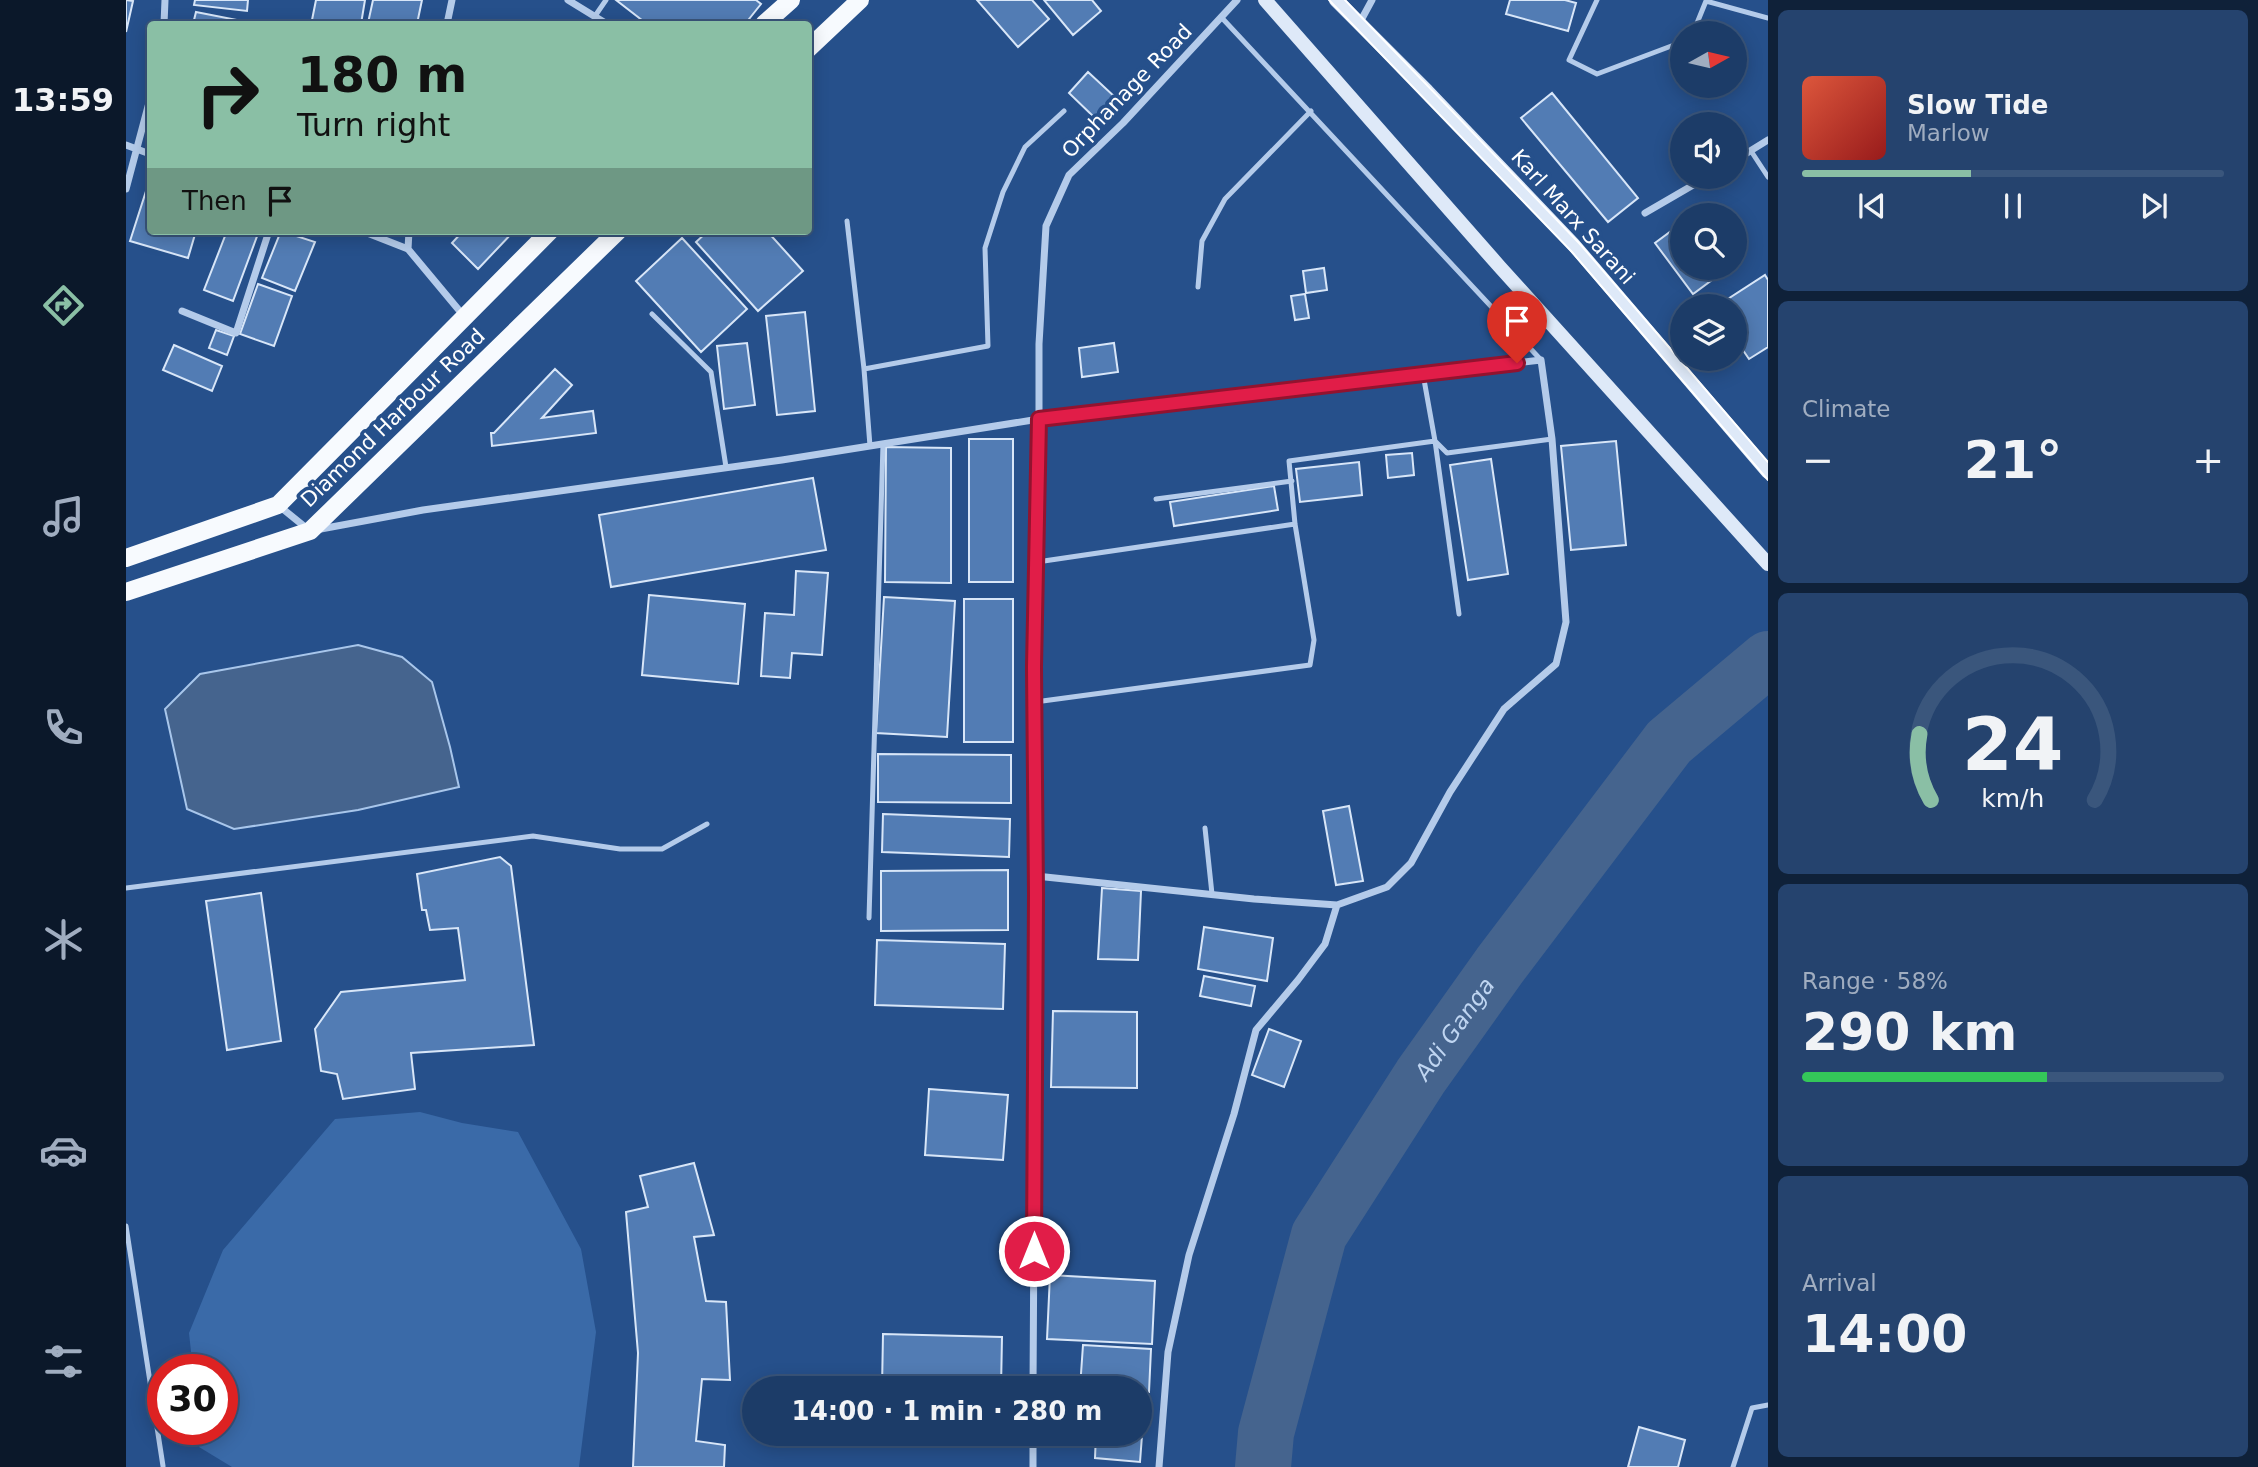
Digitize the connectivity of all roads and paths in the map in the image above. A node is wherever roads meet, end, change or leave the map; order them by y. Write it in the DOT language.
graph roads {
  1 [pos="165,0"];
  2 [pos="452,0"];
  3 [pos="568,0"];
  4 [pos="606,0"];
  5 [pos="791,0"];
  6 [pos="860,0"];
  7 [pos="1237,0"];
  8 [pos="1265,0"];
  9 [pos="1336,0"];
  10 [pos="1372,0"];
  11 [pos="1597,0"];
  12 [pos="595,16"];
  13 [pos="1222,18"];
  14 [pos="1768,18"];
  15 [pos="164,21"];
  16 [pos="448,21"];
  17 [pos="602,21"];
  18 [pos="767,21"];
  19 [pos="1698,21"];
  20 [pos="1359,24"];
  21 [pos="812,45"];
  22 [pos="1670,47"];
  23 [pos="1064,111"];
  24 [pos="1311,111"];
  25 [pos="147,112"];
  26 [pos="1768,141"];
  27 [pos="126,145"];
  28 [pos="138,150"];
  29 [pos="1751,151"];
  30 [pos="147,153"];
  31 [pos="1747,153"];
  32 [pos="1768,177"];
  33 [pos="126,189"];
  34 [pos="1686,189"];
  35 [pos="1645,213"];
  36 [pos="846,221"];
  37 [pos="268,235"];
  38 [pos="372,235"];
  39 [pos="409,235"];
  40 [pos="546,235"];
  41 [pos="614,235"];
  42 [pos="408,249"];
  43 [pos="1198,287"];
  44 [pos="182,311"];
  45 [pos="652,314"];
  46 [pos="464,316"];
  47 [pos="1541,360"];
  48 [pos="864,369"];
  49 [pos="1423,374"];
  50 [pos="1039,419"];
  51 [pos="1552,439"];
  52 [pos="1435,441"];
  53 [pos="883,444"];
  54 [pos="870,446"];
  55 [pos="726,467"];
  56 [pos="1768,471"];
  57 [pos="1292,481"];
  58 [pos="1156,499"];
  59 [pos="278,505"];
  60 [pos="1296,524"];
  61 [pos="310,531"];
  62 [pos="126,558"];
  63 [pos="1037,562"];
  64 [pos="1768,564"];
  65 [pos="126,592"];
  66 [pos="1459,614"];
  67 [pos="1034,702"];
  68 [pos="707,824"];
  69 [pos="1205,828"];
  70 [pos="1036,876"];
  71 [pos="126,888"];
  72 [pos="1212,894"];
  73 [pos="1338,905"];
  74 [pos="869,918"];
  75 [pos="126,1226"];
  76 [pos="1033,1376"];
  77 [pos="1768,1405"];
  78 [pos="1033,1446"];
  79 [pos="163,1467"];
  80 [pos="1033,1467"];
  81 [pos="1159,1467"];
  82 [pos="1733,1467"];
  1 -- 15 [label="street"];
  2 -- 16 [label="street"];
  3 -- 12 [label="street"];
  4 -- 12 [label="lane"];
  5 -- 18 [label="main road"];
  6 -- 21 [label="main road"];
  7 -- 13 [label="street, Orphanage Road"];
  8 -- 64 [label="main road"];
  9 -- 20 [label="main road, Karl Marx Sarani"];
  10 -- 20 [label="street"];
  11 -- 22 [label="lane"];
  12 -- 17 [label="street"];
  13 -- 24 [label="lane"];
  13 -- 50 [label="street, Orphanage Road"];
  14 -- 19 [label="lane"];
  20 -- 56 [label="main road, Karl Marx Sarani"];
  23 -- 48 [label="lane"];
  24 -- 43 [label="lane"];
  24 -- 47 [label="lane"];
  25 -- 28 [label="street"];
  26 -- 29 [label="street"];
  27 -- 28 [label="street"];
  28 -- 30 [label="street"];
  28 -- 33 [label="street"];
  29 -- 31 [label="street"];
  29 -- 32 [label="lane"];
  34 -- 35 [label="street"];
  36 -- 48 [label="lane"];
  37 -- 44 [label="street"];
  38 -- 42 [label="street"];
  39 -- 42 [label="street"];
  40 -- 46 [label="main road, Diamond Harbour Road"];
  41 -- 61 [label="main road, Diamond Harbour Road"];
  42 -- 46 [label="street"];
  45 -- 55 [label="lane"];
  46 -- 59 [label="main road, Diamond Harbour Road"];
  47 -- 49 [label="street"];
  47 -- 51 [label="street"];
  48 -- 54 [label="lane"];
  49 -- 50 [label="street"];
  49 -- 52 [label="lane"];
  50 -- 53 [label="street"];
  50 -- 63 [label="street, Orphanage Road"];
  51 -- 52 [label="lane"];
  51 -- 73 [label="street"];
  52 -- 57 [label="lane"];
  52 -- 66 [label="lane"];
  53 -- 54 [label="street"];
  53 -- 74 [label="lane"];
  54 -- 55 [label="street"];
  55 -- 61 [label="street"];
  57 -- 58 [label="lane"];
  57 -- 60 [label="lane"];
  59 -- 61 [label="street"];
  59 -- 62 [label="main road, Diamond Harbour Road"];
  60 -- 63 [label="lane"];
  60 -- 67 [label="lane"];
  61 -- 65 [label="main road, Diamond Harbour Road"];
  63 -- 67 [label="street, Orphanage Road"];
  67 -- 70 [label="street, Orphanage Road"];
  68 -- 71 [label="lane"];
  69 -- 72 [label="lane"];
  70 -- 72 [label="street"];
  70 -- 76 [label="street, Orphanage Road"];
  72 -- 73 [label="street"];
  73 -- 81 [label="street"];
  75 -- 79 [label="lane"];
  77 -- 82 [label="lane"];
  78 -- 80 [label="street"];
}
